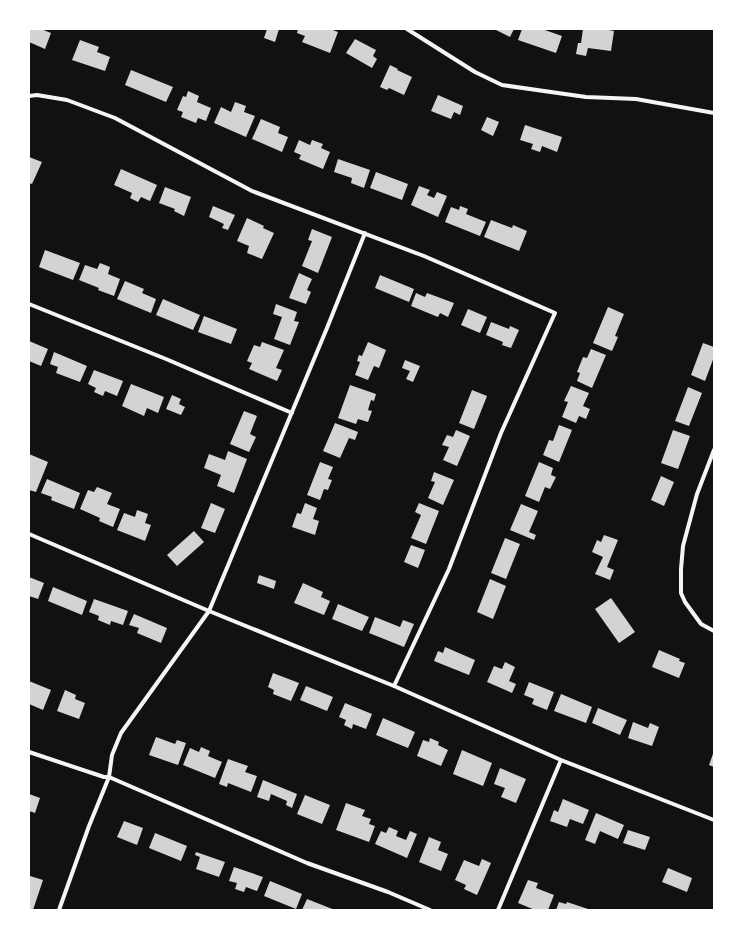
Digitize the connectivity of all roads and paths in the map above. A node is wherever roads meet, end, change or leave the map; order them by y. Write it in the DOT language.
graph roads {
  1 [pos="407,29"];
  2 [pos="29,96"];
  3 [pos="714,113"];
  4 [pos="365,233"];
  5 [pos="29,304"];
  6 [pos="292,413"];
  7 [pos="714,450"];
  8 [pos="29,534"];
  9 [pos="209,611"];
  10 [pos="714,631"];
  11 [pos="394,686"];
  12 [pos="29,752"];
  13 [pos="561,760"];
  14 [pos="109,777"];
  15 [pos="714,820"];
  16 [pos="59,910"];
  17 [pos="430,910"];
  18 [pos="498,910"];
  1 -- 3 [label="street"];
  2 -- 4 [label="street"];
  4 -- 6 [label="street"];
  4 -- 11 [label="street"];
  5 -- 6 [label="street"];
  6 -- 9 [label="street"];
  7 -- 10 [label="street"];
  8 -- 9 [label="street"];
  9 -- 11 [label="street"];
  9 -- 14 [label="street"];
  11 -- 13 [label="street"];
  12 -- 14 [label="street"];
  13 -- 15 [label="street"];
  13 -- 18 [label="street"];
  14 -- 16 [label="street"];
  14 -- 17 [label="street"];
}
